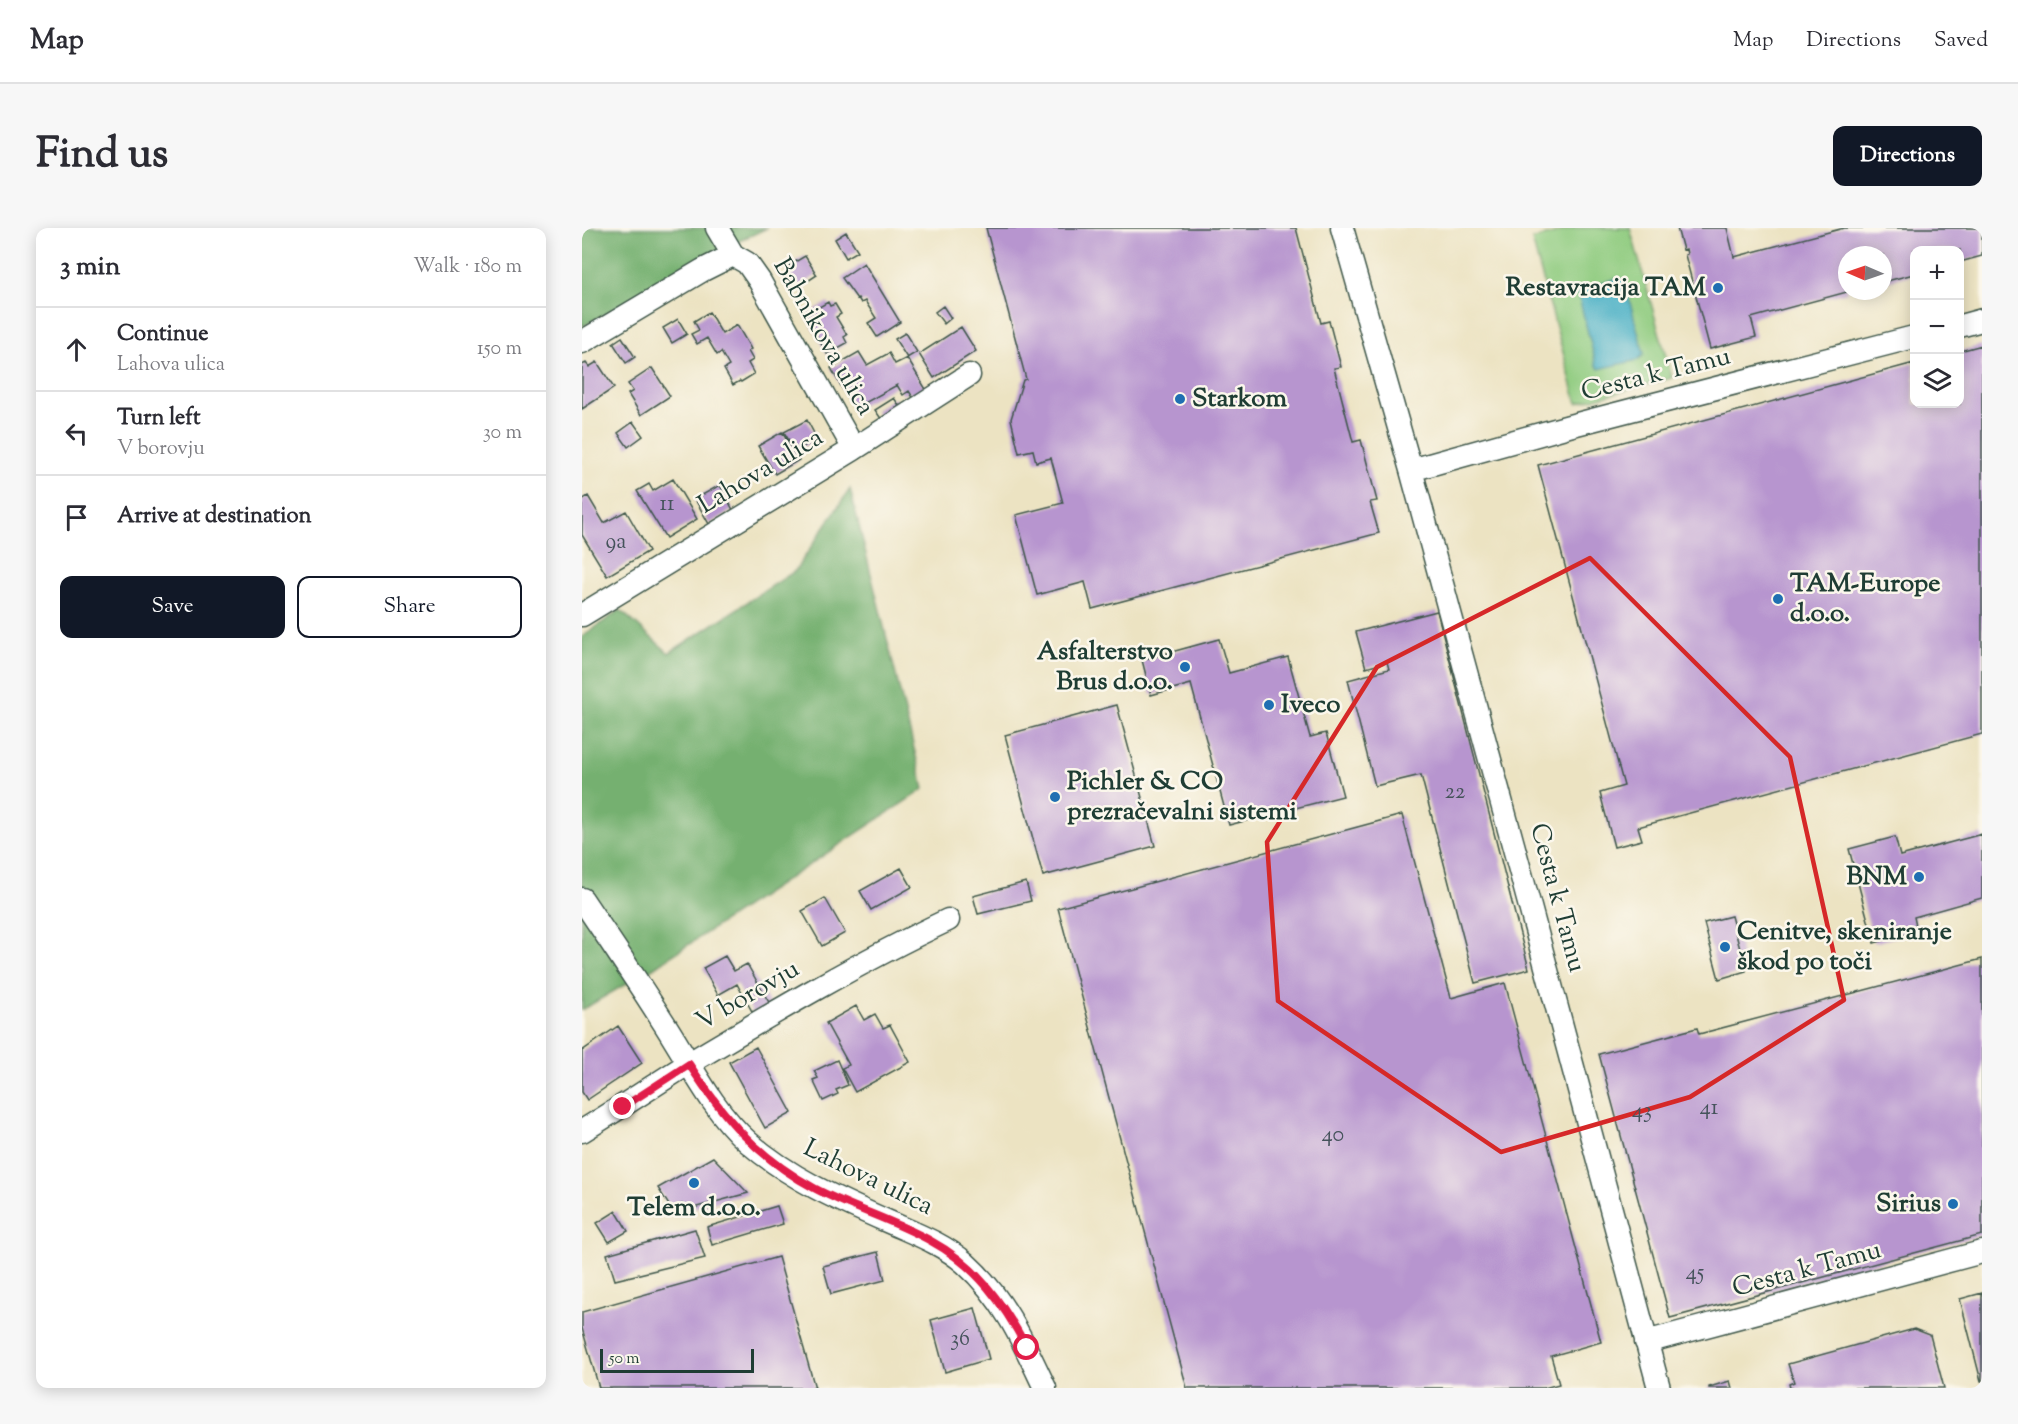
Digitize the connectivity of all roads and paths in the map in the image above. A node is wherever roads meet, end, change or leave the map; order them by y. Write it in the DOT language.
graph roads {
  1 [pos="717,228"];
  2 [pos="1342,228"];
  3 [pos="733,255"];
  4 [pos="1982,320"];
  5 [pos="1964,325"];
  6 [pos="1910,339"];
  7 [pos="582,342"];
  8 [pos="969,375"];
  9 [pos="854,449"];
  10 [pos="1411,470"];
  11 [pos="582,615"];
  12 [pos="582,899"];
  13 [pos="948,920"];
  14 [pos="689,1064"];
  15 [pos="582,1131"];
  16 [pos="1982,1252"];
  17 [pos="1646,1342"];
  18 [pos="1044,1388"];
  19 [pos="1659,1388"];
  1 -- 3 [label="street"];
  2 -- 10 [label="street, Cesta k Tamu"];
  3 -- 7 [label="street, Babnikova ulica"];
  3 -- 9 [label="street, Babnikova ulica"];
  4 -- 5 [label="street"];
  6 -- 10 [label="street, Cesta k Tamu"];
  8 -- 9 [label="street, Lahova ulica"];
  9 -- 11 [label="street, Lahova ulica"];
  10 -- 17 [label="street, Cesta k Tamu"];
  12 -- 14 [label="street, Lahova ulica"];
  13 -- 14 [label="street, V borovju"];
  14 -- 15 [label="street, V borovju"];
  14 -- 18 [label="street, Lahova ulica"];
  16 -- 17 [label="street, Cesta k Tamu"];
  17 -- 19 [label="street, Cesta k Tamu"];
}
